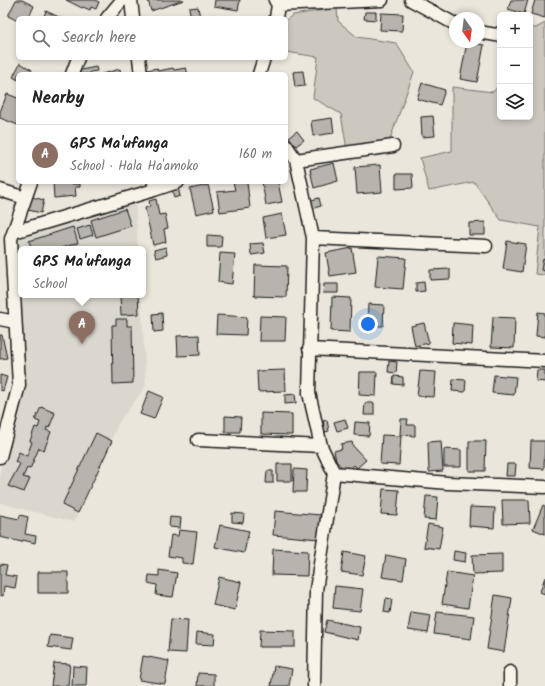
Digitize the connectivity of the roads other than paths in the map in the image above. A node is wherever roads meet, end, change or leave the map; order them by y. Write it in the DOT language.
graph roads {
  1 [pos="122,0"];
  2 [pos="130,0"];
  3 [pos="363,0"];
  4 [pos="382,0"];
  5 [pos="411,0"];
  6 [pos="276,3"];
  7 [pos="109,16"];
  8 [pos="133,16"];
  9 [pos="276,16"];
  10 [pos="449,21"];
  11 [pos="485,33"];
  12 [pos="497,34"];
  13 [pos="77,60"];
  14 [pos="139,60"];
  15 [pos="263,60"];
  16 [pos="73,72"];
  17 [pos="141,72"];
  18 [pos="260,72"];
  19 [pos="392,146"];
  20 [pos="288,149"];
  21 [pos="296,160"];
  22 [pos="30,184"];
  23 [pos="166,184"];
  24 [pos="154,186"];
  25 [pos="0,190"];
  26 [pos="25,198"];
  27 [pos="14,232"];
  28 [pos="313,238"];
  29 [pos="486,246"];
  30 [pos="0,319"];
  31 [pos="15,322"];
  32 [pos="309,349"];
  33 [pos="545,361"];
  34 [pos="4,423"];
  35 [pos="198,440"];
  36 [pos="321,446"];
  37 [pos="0,457"];
  38 [pos="334,473"];
  39 [pos="545,488"];
  40 [pos="510,672"];
  41 [pos="314,686"];
  42 [pos="510,686"];
  1 -- 7 [label="street"];
  2 -- 8 [label="street"];
  3 -- 4 [label="street"];
  3 -- 6 [label="street"];
  5 -- 10 [label="street"];
  6 -- 9 [label="street"];
  11 -- 12 [label="street"];
  13 -- 16 [label="street"];
  14 -- 17 [label="street"];
  15 -- 18 [label="street"];
  19 -- 21 [label="street"];
  20 -- 21 [label="street"];
  21 -- 28 [label="street"];
  22 -- 26 [label="street"];
  23 -- 24 [label="street"];
  24 -- 27 [label="street"];
  25 -- 26 [label="street"];
  26 -- 27 [label="street"];
  27 -- 31 [label="street"];
  28 -- 29 [label="street"];
  28 -- 32 [label="street"];
  30 -- 31 [label="street"];
  31 -- 34 [label="street"];
  32 -- 33 [label="street"];
  32 -- 36 [label="street"];
  34 -- 37 [label="street"];
  35 -- 36 [label="street"];
  36 -- 38 [label="street"];
  38 -- 39 [label="street"];
  38 -- 41 [label="street"];
  40 -- 42 [label="street"];
}
